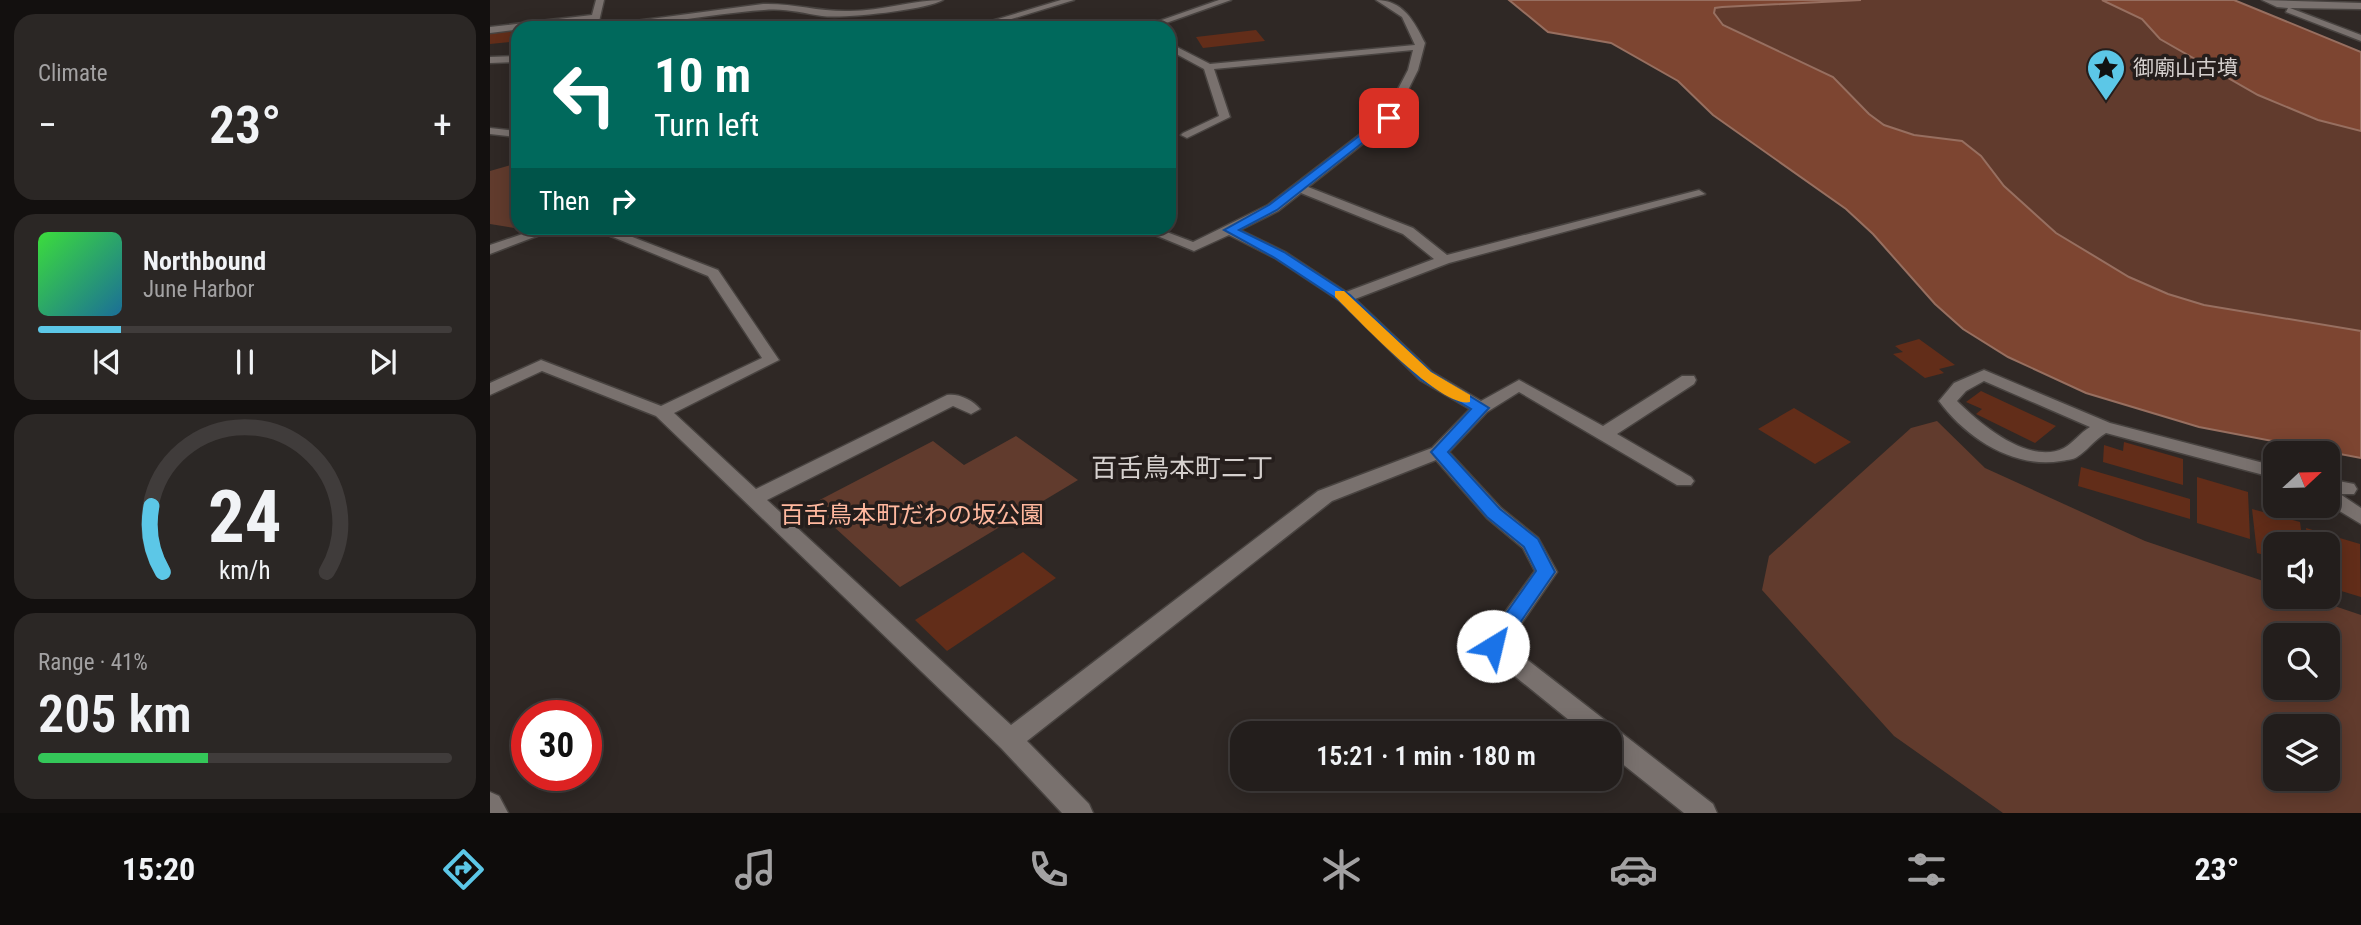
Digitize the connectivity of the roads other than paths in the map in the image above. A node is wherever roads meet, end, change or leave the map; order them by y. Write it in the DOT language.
graph roads {
  1 [pos="600,0"];
  2 [pos="822,0"];
  3 [pos="939,0"];
  4 [pos="1070,0"];
  5 [pos="1227,0"];
  6 [pos="1380,0"];
  7 [pos="1401,0"];
  8 [pos="2266,0"];
  9 [pos="2280,5"];
  10 [pos="2361,6"];
  11 [pos="824,14"];
  12 [pos="707,15"];
  13 [pos="1406,15"];
  14 [pos="594,17"];
  15 [pos="562,21"];
  16 [pos="594,21"];
  17 [pos="658,21"];
  18 [pos="702,21"];
  19 [pos="827,21"];
  20 [pos="996,21"];
  21 [pos="1164,21"];
  22 [pos="511,27"];
  23 [pos="490,30"];
  24 [pos="2361,38"];
  25 [pos="1419,47"];
  26 [pos="1176,50"];
  27 [pos="511,59"];
  28 [pos="490,60"];
  29 [pos="1208,67"];
  30 [pos="490,131"];
  31 [pos="511,133"];
  32 [pos="1186,135"];
  33 [pos="1300,188"];
  34 [pos="1699,194"];
  35 [pos="1230,230"];
  36 [pos="532,235"];
  37 [pos="616,235"];
  38 [pos="1163,235"];
  39 [pos="490,250"];
  40 [pos="1444,260"];
  41 [pos="1345,298"];
  42 [pos="1688,380"];
  43 [pos="490,390"];
  44 [pos="1481,408"];
  45 [pos="971,409"];
  46 [pos="662,412"];
  47 [pos="2104,427"];
  48 [pos="1604,434"];
  49 [pos="1439,452"];
  50 [pos="2263,469"];
  51 [pos="1684,481"];
  52 [pos="2340,488"];
  53 [pos="2347,489"];
  54 [pos="754,498"];
  55 [pos="2340,503"];
  56 [pos="2361,517"];
  57 [pos="1588,721"];
  58 [pos="1010,740"];
  59 [pos="1622,748"];
  60 [pos="490,804"];
  61 [pos="495,813"];
  62 [pos="1080,813"];
  63 [pos="1704,813"];
  1 -- 14 [label="street"];
  2 -- 11 [label="street"];
  3 -- 11 [label="street"];
  4 -- 20 [label="street"];
  5 -- 21 [label="street"];
  6 -- 13 [label="street"];
  7 -- 13 [label="street"];
  8 -- 9 [label="street"];
  9 -- 10 [label="street"];
  9 -- 24 [label="street"];
  11 -- 12 [label="street"];
  11 -- 19 [label="street"];
  12 -- 17 [label="street"];
  12 -- 18 [label="street"];
  13 -- 25 [label="street"];
  14 -- 15 [label="street"];
  14 -- 16 [label="street"];
  22 -- 23 [label="street"];
  25 -- 29 [label="street"];
  25 -- 33 [label="street"];
  26 -- 29 [label="street"];
  27 -- 28 [label="street"];
  29 -- 32 [label="street"];
  30 -- 31 [label="street"];
  33 -- 35 [label="street"];
  33 -- 40 [label="street"];
  34 -- 40 [label="street"];
  35 -- 38 [label="street"];
  35 -- 41 [label="street"];
  36 -- 39 [label="street"];
  37 -- 46 [label="street"];
  40 -- 41 [label="street"];
  41 -- 44 [label="street"];
  42 -- 48 [label="street"];
  43 -- 46 [label="street"];
  44 -- 48 [label="street"];
  44 -- 49 [label="street"];
  45 -- 54 [label="street"];
  46 -- 54 [label="street"];
  47 -- 47 [label="street"];
  47 -- 50 [label="street"];
  48 -- 51 [label="street"];
  49 -- 57 [label="street"];
  49 -- 58 [label="street"];
  52 -- 53 [label="street"];
  54 -- 58 [label="street"];
  55 -- 56 [label="street"];
  58 -- 62 [label="street"];
  59 -- 63 [label="street"];
  60 -- 61 [label="street"];
}
